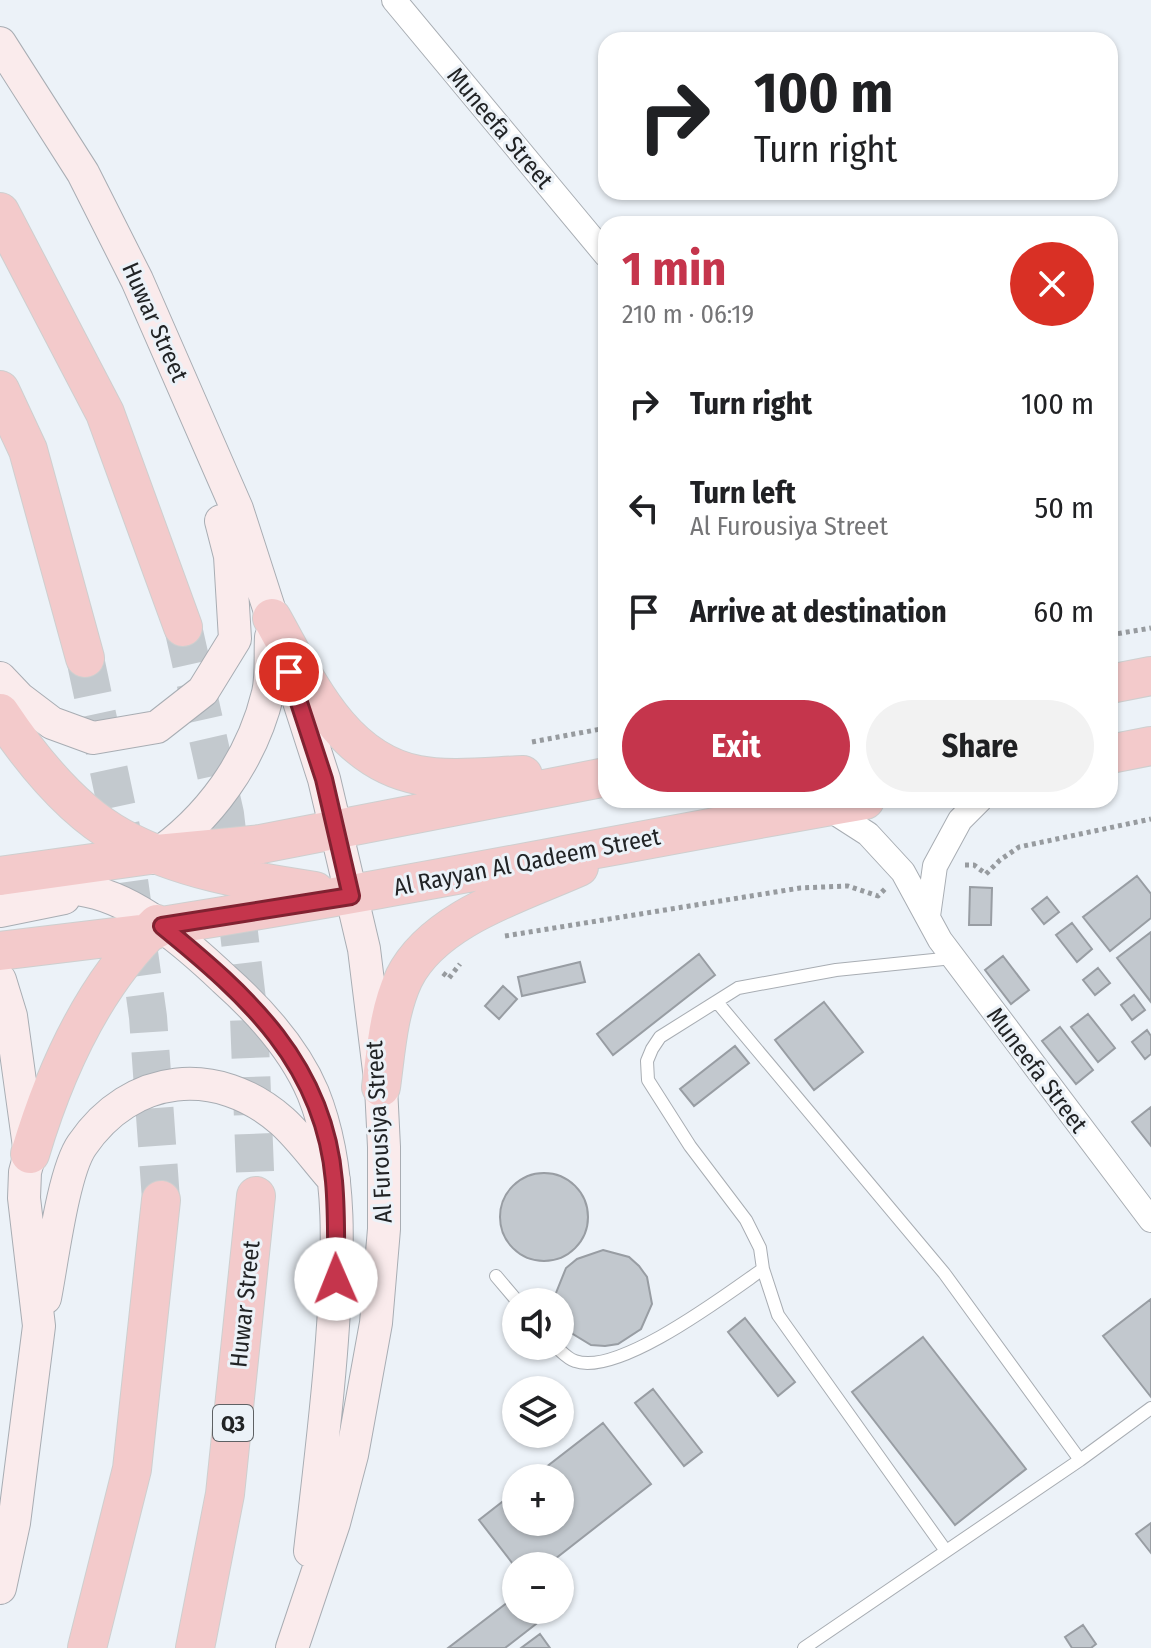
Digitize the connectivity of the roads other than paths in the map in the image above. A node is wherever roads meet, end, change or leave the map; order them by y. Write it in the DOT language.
graph roads {
  1 [pos="394,0"];
  2 [pos="0,43"];
  3 [pos="0,212"];
  4 [pos="598,245"];
  5 [pos="180,378"];
  6 [pos="0,390"];
  7 [pos="272,618"];
  8 [pos="183,627"];
  9 [pos="85,658"];
  10 [pos="1151,676"];
  11 [pos="0,678"];
  12 [pos="1118,682"];
  13 [pos="0,713"];
  14 [pos="1151,746"];
  15 [pos="1118,752"];
  16 [pos="598,775"];
  17 [pos="598,777"];
  18 [pos="820,808"];
  19 [pos="828,808"];
  20 [pos="972,808"];
  21 [pos="336,828"];
  22 [pos="644,839"];
  23 [pos="261,844"];
  24 [pos="157,854"];
  25 [pos="216,874"];
  26 [pos="0,879"];
  27 [pos="90,891"];
  28 [pos="351,896"];
  29 [pos="0,911"];
  30 [pos="928,916"];
  31 [pos="156,927"];
  32 [pos="0,951"];
  33 [pos="953,958"];
  34 [pos="0,980"];
  35 [pos="717,1002"];
  36 [pos="381,1087"];
  37 [pos="0,1112"];
  38 [pos="30,1154"];
  39 [pos="334,1180"];
  40 [pos="256,1196"];
  41 [pos="161,1200"];
  42 [pos="1151,1220"];
  43 [pos="763,1269"];
  44 [pos="496,1276"];
  45 [pos="506,1288"];
  46 [pos="39,1326"];
  47 [pos="573,1360"];
  48 [pos="1151,1408"];
  49 [pos="1080,1460"];
  50 [pos="946,1551"];
  51 [pos="0,1588"];
  52 [pos="303,1610"];
  53 [pos="823,1635"];
  54 [pos="87,1648"];
  55 [pos="195,1648"];
  56 [pos="292,1648"];
  57 [pos="804,1648"];
  58 [pos="832,1648"];
  1 -- 4 [label="street, Muneefa Street"];
  2 -- 5 [label="main road, Huwar Street"];
  3 -- 8 [label="highway"];
  5 -- 7 [label="main road, Huwar Street"];
  5 -- 11 [label="main road"];
  6 -- 9 [label="highway"];
  7 -- 16 [label="highway"];
  7 -- 21 [label="main road, Al Furousiya Street"];
  7 -- 24 [label="main road"];
  10 -- 12 [label="highway"];
  13 -- 24 [label="highway"];
  14 -- 15 [label="highway"];
  17 -- 21 [label="highway"];
  18 -- 22 [label="highway, Al Rayyan Al Qadeem Street"];
  19 -- 30 [label="street, Muneefa Street"];
  20 -- 30 [label="street"];
  21 -- 23 [label="highway"];
  21 -- 28 [label="main road, Al Furousiya Street"];
  22 -- 28 [label="highway, Al Rayyan Al Qadeem Street"];
  22 -- 36 [label="highway"];
  23 -- 24 [label="highway"];
  23 -- 25 [label="highway"];
  24 -- 25 [label="highway"];
  24 -- 26 [label="highway"];
  24 -- 27 [label="main road"];
  25 -- 28 [label="highway"];
  25 -- 31 [label="highway"];
  26 -- 27 [label="main road"];
  27 -- 29 [label="main road"];
  27 -- 31 [label="main road"];
  28 -- 31 [label="highway, Al Rayyan Al Qadeem Street"];
  28 -- 36 [label="main road, Al Furousiya Street"];
  30 -- 33 [label="street, Muneefa Street"];
  31 -- 32 [label="highway, Al Rayyan Al Qadeem Street"];
  31 -- 38 [label="highway"];
  31 -- 39 [label="main road"];
  33 -- 35 [label="lane"];
  33 -- 42 [label="street, Muneefa Street"];
  34 -- 38 [label="main road"];
  35 -- 43 [label="lane"];
  35 -- 49 [label="lane"];
  36 -- 52 [label="main road, Al Furousiya Street"];
  37 -- 38 [label="main road"];
  38 -- 46 [label="main road"];
  39 -- 46 [label="main road"];
  39 -- 52 [label="main road"];
  40 -- 55 [label="highway, Huwar Street / Q3"];
  41 -- 54 [label="highway"];
  43 -- 47 [label="lane"];
  43 -- 50 [label="lane"];
  44 -- 45 [label="lane"];
  46 -- 51 [label="main road"];
  48 -- 49 [label="lane"];
  49 -- 50 [label="lane"];
  50 -- 53 [label="lane"];
  52 -- 56 [label="main road, Al Furousiya Street"];
  53 -- 57 [label="lane"];
  53 -- 58 [label="lane"];
}
